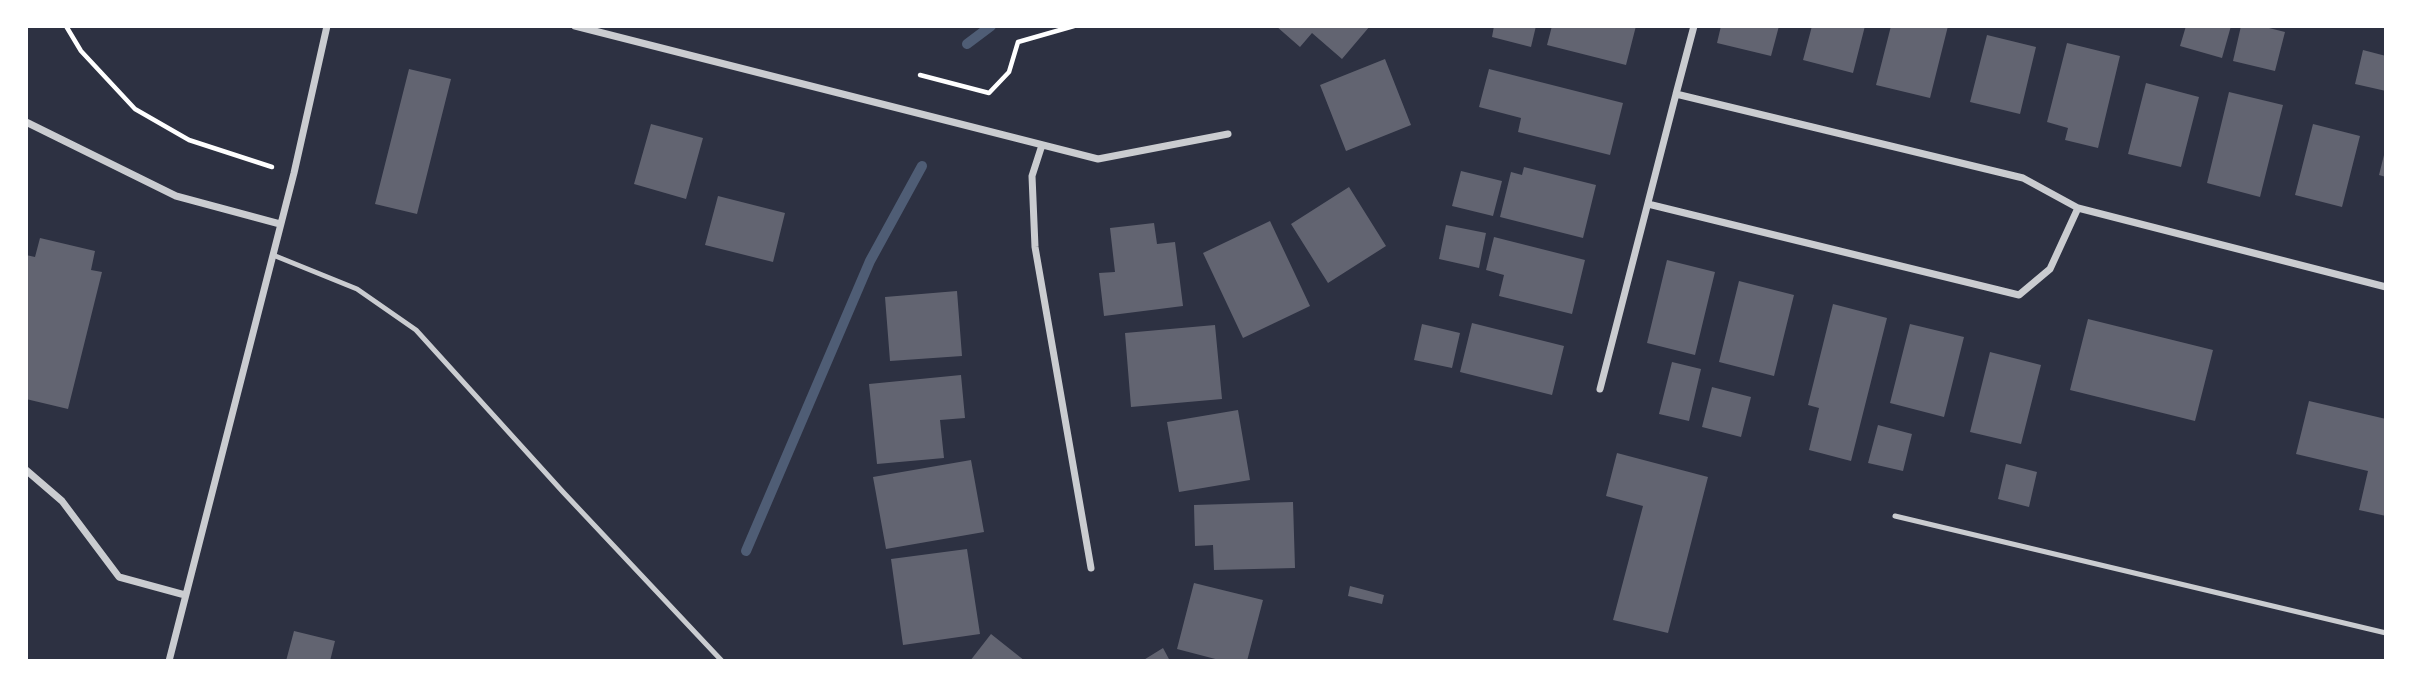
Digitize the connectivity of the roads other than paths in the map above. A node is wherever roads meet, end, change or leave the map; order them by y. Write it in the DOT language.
graph roads {
  1 [pos="327,26"];
  2 [pos="575,26"];
  3 [pos="1694,26"];
  4 [pos="1676,94"];
  5 [pos="26,122"];
  6 [pos="1228,134"];
  7 [pos="1042,145"];
  8 [pos="1648,204"];
  9 [pos="2078,208"];
  10 [pos="280,224"];
  11 [pos="273,255"];
  12 [pos="2386,287"];
  13 [pos="1600,389"];
  14 [pos="26,470"];
  15 [pos="1895,516"];
  16 [pos="1091,568"];
  17 [pos="186,595"];
  18 [pos="2386,633"];
  19 [pos="169,661"];
  20 [pos="722,661"];
  1 -- 10 [label="street"];
  2 -- 7 [label="street"];
  3 -- 4 [label="street"];
  4 -- 8 [label="street"];
  4 -- 9 [label="street"];
  5 -- 10 [label="street"];
  6 -- 7 [label="street"];
  7 -- 16 [label="street"];
  8 -- 9 [label="street"];
  8 -- 13 [label="street"];
  9 -- 12 [label="street"];
  10 -- 11 [label="street"];
  11 -- 17 [label="street"];
  11 -- 20 [label="lane"];
  14 -- 17 [label="street"];
  15 -- 18 [label="lane"];
  17 -- 19 [label="street"];
}
